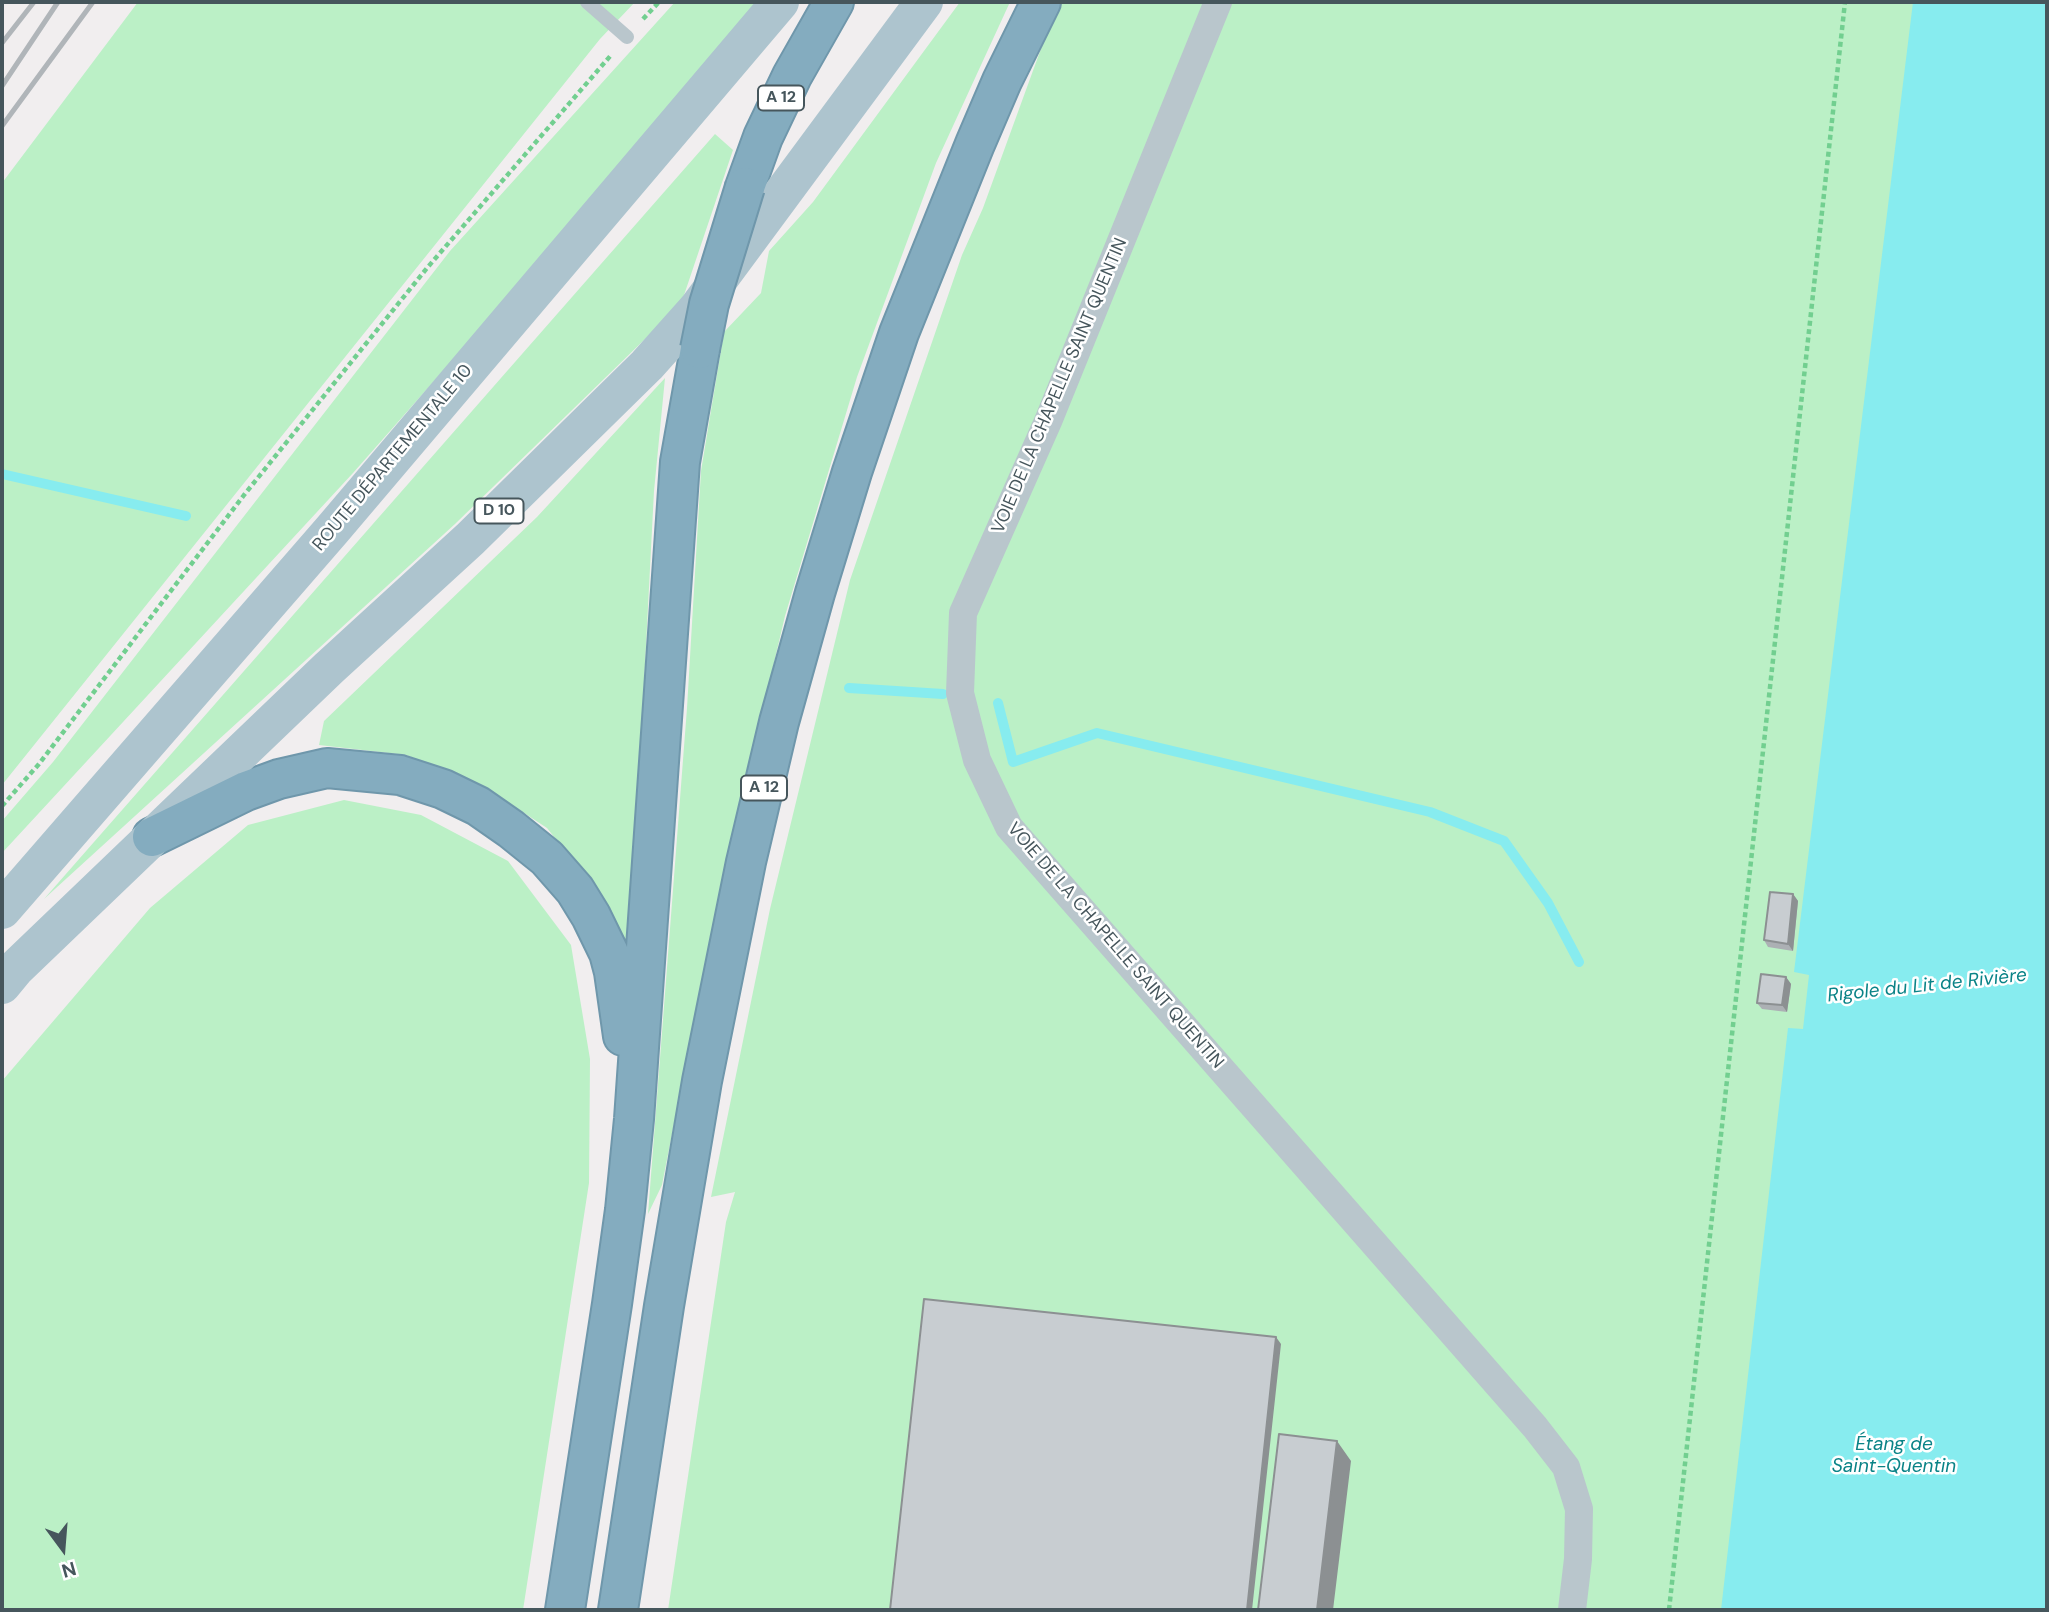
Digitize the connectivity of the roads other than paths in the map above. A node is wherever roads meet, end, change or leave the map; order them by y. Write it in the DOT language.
graph roads {
  1 [pos="587,2"];
  2 [pos="780,2"];
  3 [pos="924,2"];
  4 [pos="1041,2"];
  5 [pos="1218,2"];
  6 [pos="831,7"];
  7 [pos="627,37"];
  8 [pos="152,837"];
  9 [pos="2,909"];
  10 [pos="6,983"];
  11 [pos="634,1119"];
  12 [pos="565,1610"];
  13 [pos="618,1610"];
  14 [pos="1572,1610"];
  1 -- 7 [label="lane"];
  2 -- 9 [label="main road, ROUTE DÉPARTEMENTALE 10"];
  3 -- 8 [label="main road, D 10"];
  4 -- 13 [label="highway, A 12"];
  5 -- 14 [label="street, VOIE DE LA CHAPELLE SAINT QUENTIN"];
  6 -- 11 [label="highway, A 12, bridge"];
  8 -- 10 [label="main road, D 10"];
  8 -- 11 [label="highway"];
  11 -- 12 [label="highway, A 12"];
}
